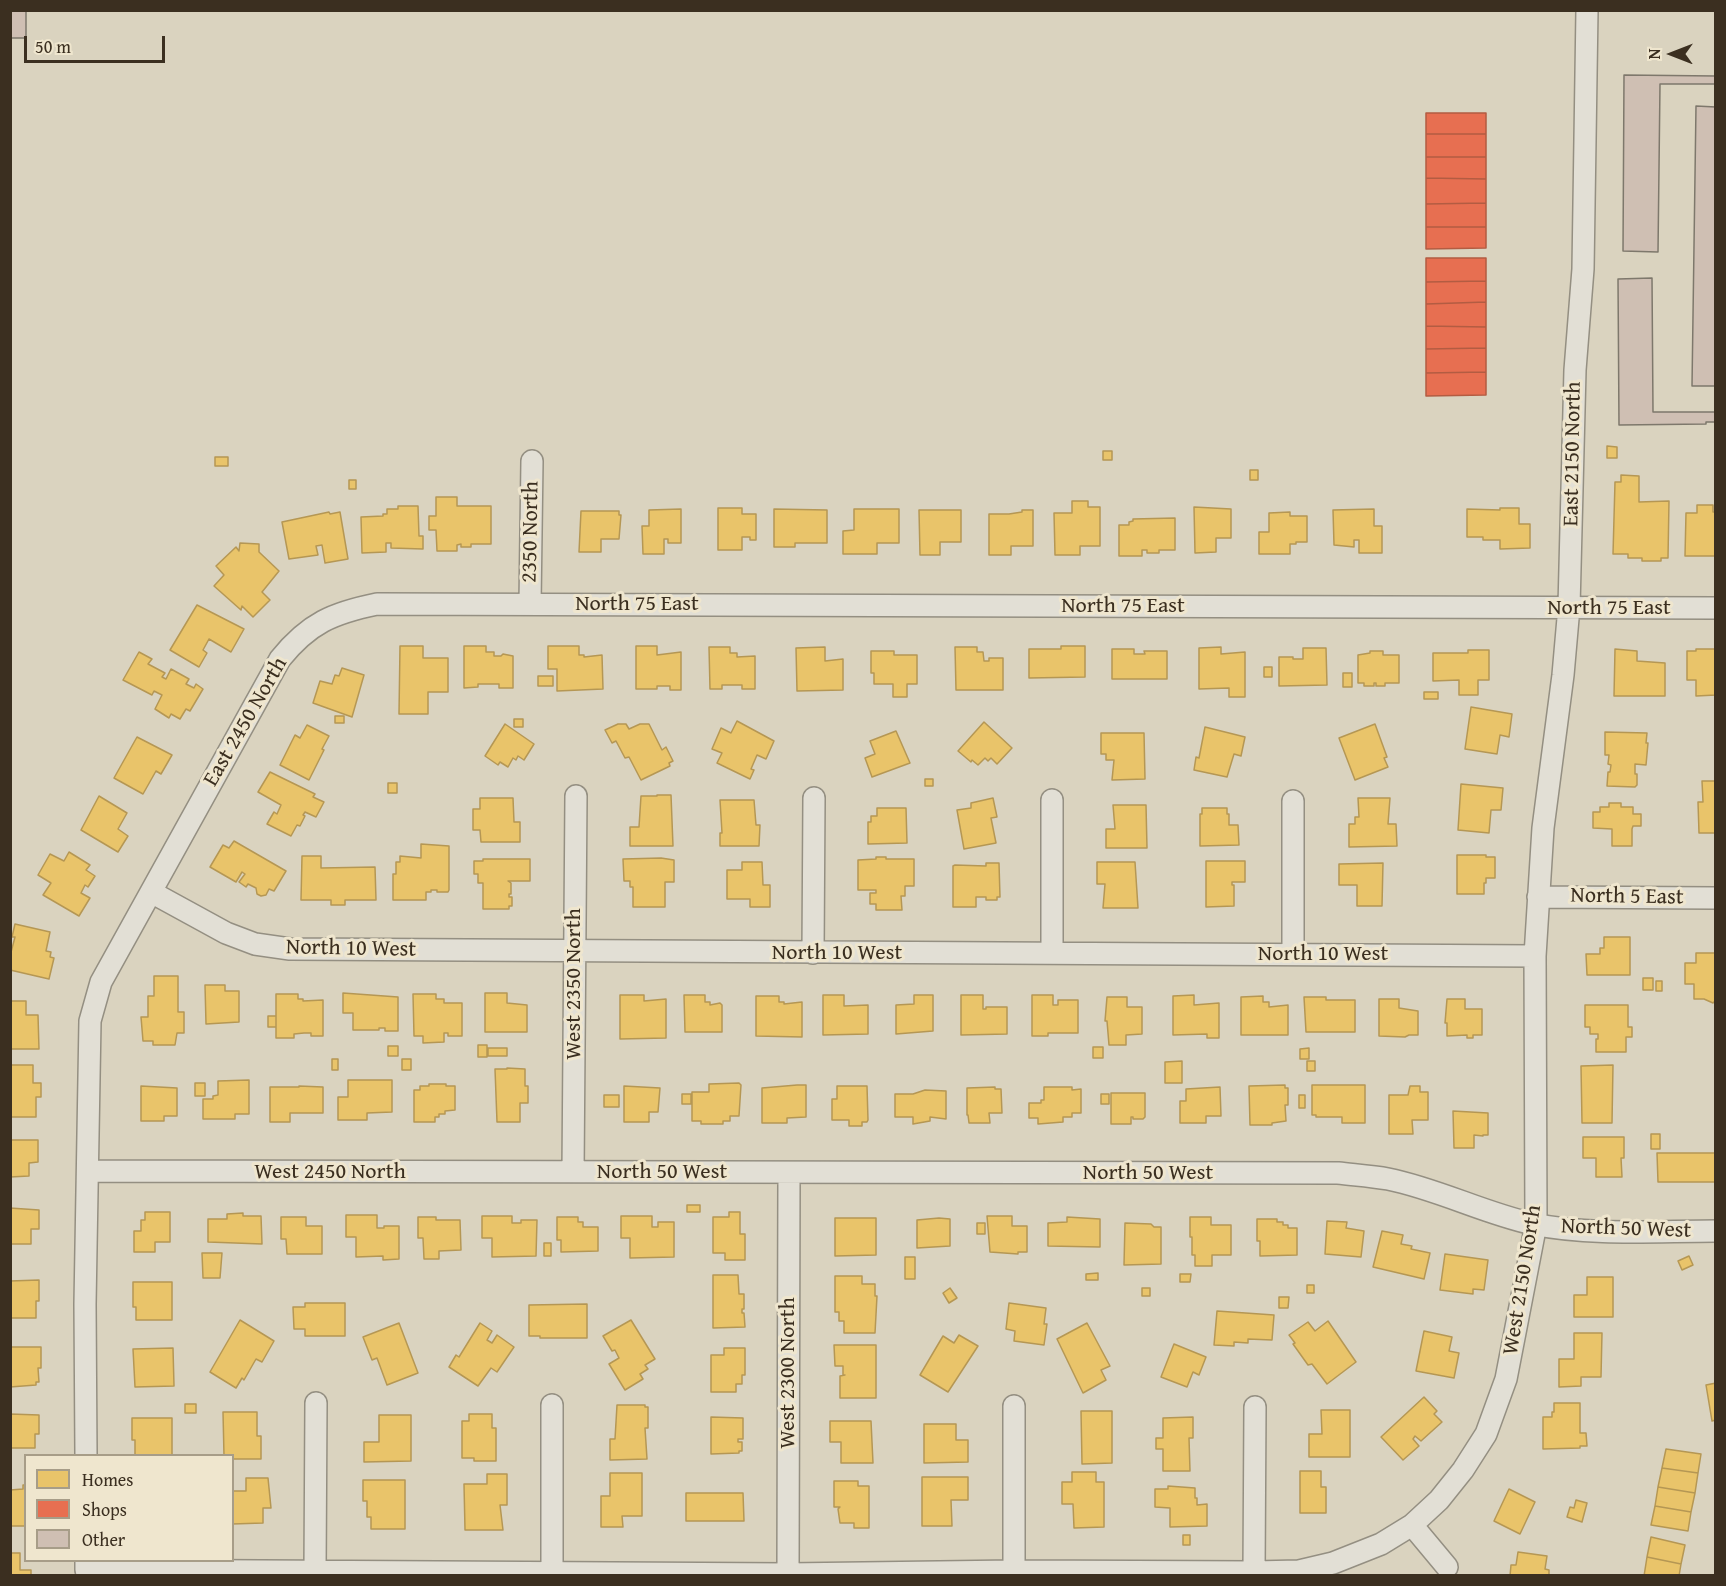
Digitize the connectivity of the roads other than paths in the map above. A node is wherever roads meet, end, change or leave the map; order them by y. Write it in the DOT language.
graph roads {
  1 [pos="1587,10"];
  2 [pos="532,461"];
  3 [pos="530,604"];
  4 [pos="1569,607"];
  5 [pos="1716,608"];
  6 [pos="576,796"];
  7 [pos="814,798"];
  8 [pos="1052,800"];
  9 [pos="1293,801"];
  10 [pos="151,892"];
  11 [pos="1538,897"];
  12 [pos="1716,898"];
  13 [pos="573,952"];
  14 [pos="813,953"];
  15 [pos="1052,953"];
  16 [pos="1293,953"];
  17 [pos="1535,956"];
  18 [pos="88,1171"];
  19 [pos="573,1172"];
  20 [pos="789,1173"];
  21 [pos="1536,1224"];
  22 [pos="1716,1231"];
  23 [pos="316,1403"];
  24 [pos="552,1405"];
  25 [pos="1014,1406"];
  26 [pos="1256,1407"];
  27 [pos="86,1454"];
  28 [pos="1412,1525"];
  29 [pos="86,1565"];
  30 [pos="1448,1567"];
  31 [pos="315,1572"];
  32 [pos="1014,1572"];
  33 [pos="1254,1572"];
  34 [pos="552,1574"];
  35 [pos="788,1574"];
  1 -- 4 [label="street, East 2150 North"];
  2 -- 3 [label="street, 2350 North"];
  3 -- 4 [label="street, North 75 East"];
  3 -- 10 [label="street, East 2450 North"];
  4 -- 5 [label="street, North 75 East"];
  4 -- 11 [label="street, East 2150 North"];
  6 -- 13 [label="street, West 2350 North"];
  7 -- 14 [label="street"];
  8 -- 15 [label="street"];
  9 -- 16 [label="street"];
  10 -- 13 [label="street, North 10 West"];
  10 -- 18 [label="street"];
  11 -- 12 [label="street, North 5 East"];
  11 -- 17 [label="street, West 2150 North"];
  13 -- 14 [label="street, North 10 West"];
  13 -- 19 [label="street, West 2350 North"];
  14 -- 15 [label="street, North 10 West"];
  15 -- 16 [label="street, North 10 West"];
  16 -- 17 [label="street, North 10 West"];
  17 -- 21 [label="street, West 2150 North"];
  18 -- 19 [label="street, West 2450 North"];
  18 -- 27 [label="street"];
  19 -- 20 [label="street, North 50 West"];
  20 -- 21 [label="street, North 50 West"];
  20 -- 35 [label="street, West 2300 North"];
  21 -- 22 [label="street, North 50 West"];
  21 -- 28 [label="street, West 2150 North"];
  23 -- 31 [label="street"];
  24 -- 34 [label="street"];
  25 -- 32 [label="street"];
  26 -- 33 [label="street"];
  28 -- 30 [label="street"];
  28 -- 33 [label="street, West 2150 North"];
  29 -- 31 [label="street, West 2150 North"];
  31 -- 34 [label="street, West 2150 North"];
  32 -- 33 [label="street, West 2150 North"];
  32 -- 35 [label="street, West 2150 North"];
  34 -- 35 [label="street, West 2150 North"];
}
